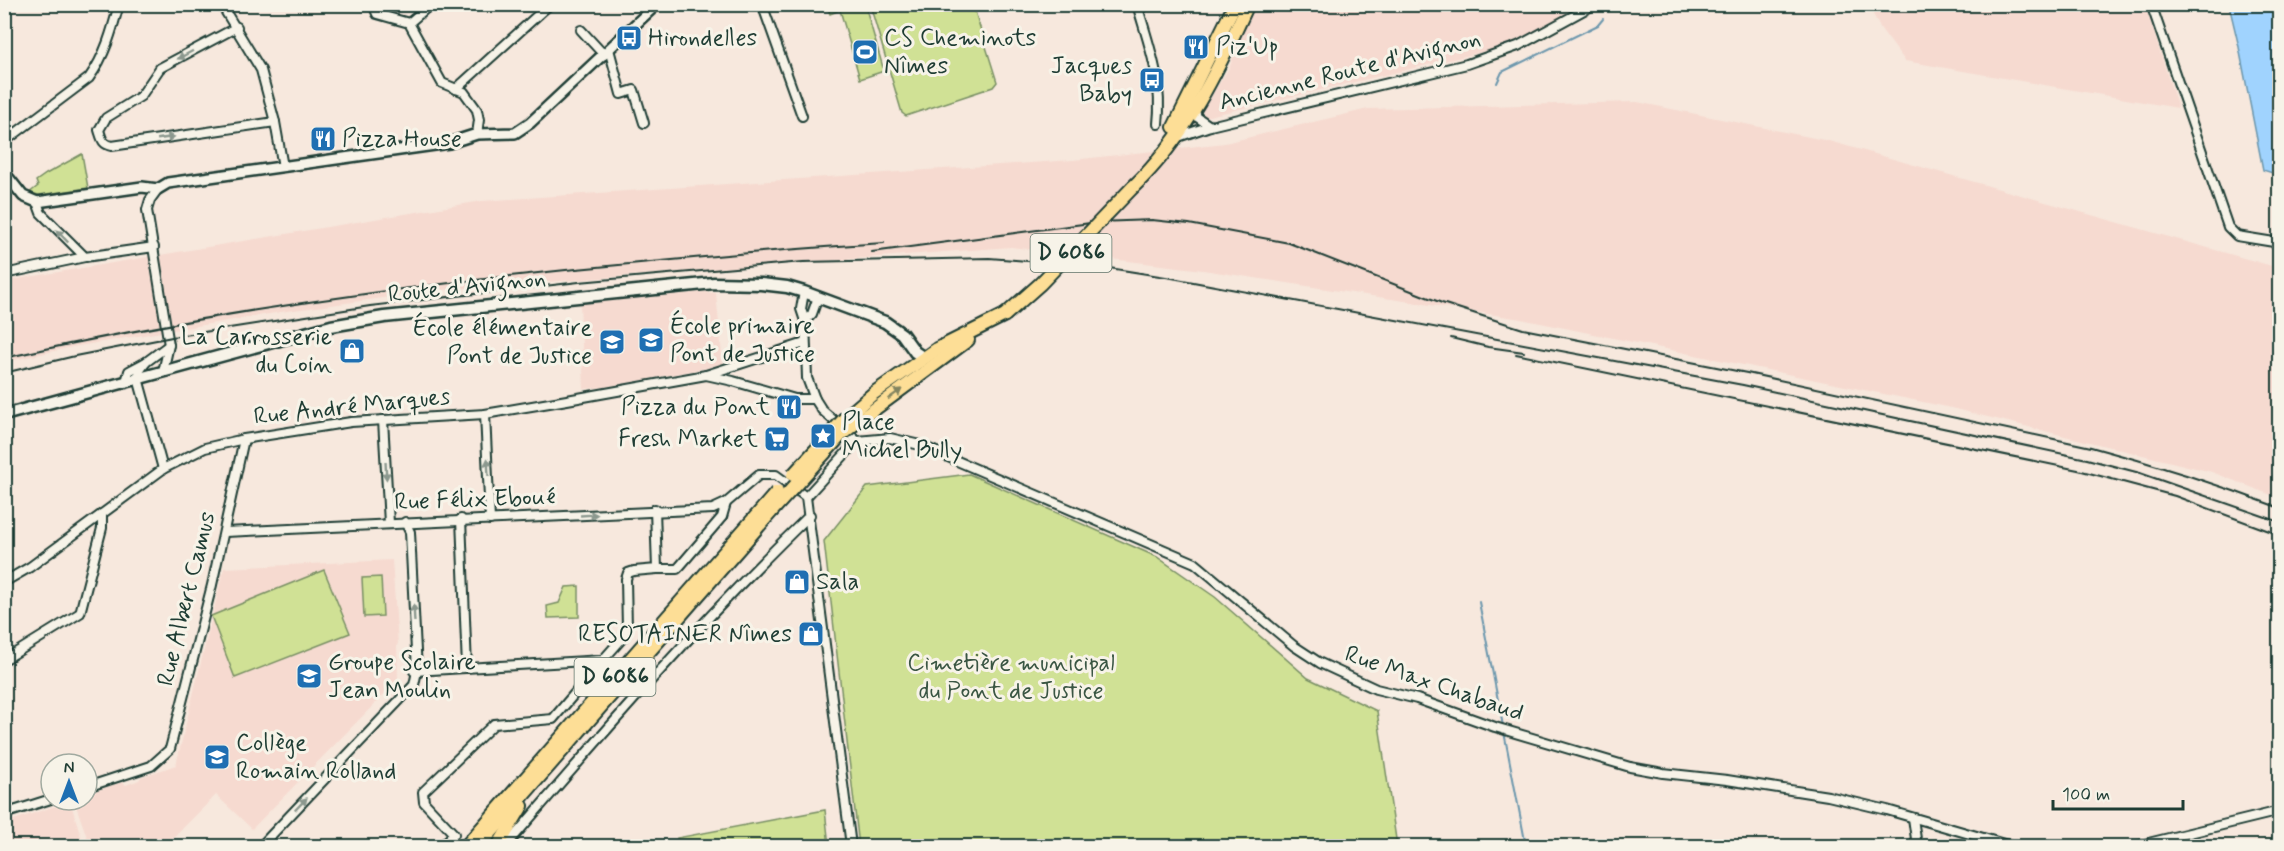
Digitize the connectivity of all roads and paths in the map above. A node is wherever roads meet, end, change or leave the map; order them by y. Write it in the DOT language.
graph roads {
  1 [pos="119,4"];
  2 [pos="221,4"];
  3 [pos="374,4"];
  4 [pos="431,4"];
  5 [pos="550,4"];
  6 [pos="657,4"];
  7 [pos="762,4"];
  8 [pos="1137,4"];
  9 [pos="1235,4"];
  10 [pos="1248,4"];
  11 [pos="1595,4"];
  12 [pos="2151,4"];
  13 [pos="410,23"];
  14 [pos="237,27"];
  15 [pos="581,30"];
  16 [pos="606,52"];
  17 [pos="456,88"];
  18 [pos="1194,109"];
  19 [pos="802,116"];
  20 [pos="275,122"];
  21 [pos="644,123"];
  22 [pos="1158,124"];
  23 [pos="1210,126"];
  24 [pos="477,134"];
  25 [pos="1174,139"];
  26 [pos="4,141"];
  27 [pos="283,167"];
  28 [pos="4,172"];
  29 [pos="1133,187"];
  30 [pos="158,189"];
  31 [pos="37,202"];
  32 [pos="2280,243"];
  33 [pos="154,247"];
  34 [pos="85,257"];
  35 [pos="4,274"];
  36 [pos="804,292"];
  37 [pos="818,297"];
  38 [pos="1005,315"];
  39 [pos="805,321"];
  40 [pos="805,343"];
  41 [pos="169,345"];
  42 [pos="924,358"];
  43 [pos="146,362"];
  44 [pos="938,363"];
  45 [pos="732,368"];
  46 [pos="163,372"];
  47 [pos="706,375"];
  48 [pos="138,378"];
  49 [pos="733,381"];
  50 [pos="126,382"];
  51 [pos="814,399"];
  52 [pos="485,414"];
  53 [pos="4,415"];
  54 [pos="383,420"];
  55 [pos="849,421"];
  56 [pos="244,439"];
  57 [pos="857,441"];
  58 [pos="163,469"];
  59 [pos="806,498"];
  60 [pos="726,503"];
  61 [pos="656,510"];
  62 [pos="767,510"];
  63 [pos="102,514"];
  64 [pos="810,515"];
  65 [pos="461,520"];
  66 [pos="490,520"];
  67 [pos="405,522"];
  68 [pos="389,523"];
  69 [pos="225,532"];
  70 [pos="657,569"];
  71 [pos="4,582"];
  72 [pos="4,660"];
  73 [pos="603,660"];
  74 [pos="467,668"];
  75 [pos="415,671"];
  76 [pos="537,780"];
  77 [pos="99,783"];
  78 [pos="39,803"];
  79 [pos="2280,811"];
  80 [pos="4,814"];
  81 [pos="1913,818"];
  82 [pos="257,846"];
  83 [pos="442,846"];
  84 [pos="465,846"];
  85 [pos="479,846"];
  86 [pos="498,846"];
  87 [pos="506,846"];
  88 [pos="850,846"];
  89 [pos="1917,846"];
  90 [pos="2011,846"];
  91 [pos="2136,846"];
  1 -- 26 [label="street"];
  2 -- 14 [label="street"];
  3 -- 13 [label="street"];
  4 -- 13 [label="street"];
  5 -- 17 [label="street"];
  6 -- 16 [label="street"];
  7 -- 19 [label="street"];
  8 -- 22 [label="street"];
  9 -- 29 [label="main road, D 6086"];
  10 -- 18 [label="main road, D 6086"];
  11 -- 23 [label="street, Ancienne Route d'Avignon"];
  12 -- 32 [label="street"];
  13 -- 17 [label="street"];
  14 -- 20 [label="street"];
  14 -- 20 [label="street, one-way"];
  15 -- 16 [label="street"];
  16 -- 21 [label="street"];
  16 -- 24 [label="street"];
  17 -- 24 [label="street"];
  18 -- 23 [label="street, Ancienne Route d'Avignon"];
  18 -- 25 [label="main road, D 6086"];
  20 -- 27 [label="street"];
  23 -- 25 [label="street, Ancienne Route d'Avignon"];
  24 -- 27 [label="street"];
  25 -- 29 [label="main road, D 6086"];
  27 -- 30 [label="street"];
  28 -- 31 [label="street"];
  29 -- 38 [label="main road, D 6086, bridge"];
  30 -- 31 [label="street"];
  30 -- 33 [label="street"];
  34 -- 31 [label="street, one-way"];
  33 -- 34 [label="street"];
  33 -- 41 [label="street"];
  34 -- 35 [label="street"];
  36 -- 37 [label="main road, Route d'Avignon"];
  36 -- 39 [label="street"];
  36 -- 46 [label="main road, Route d'Avignon"];
  37 -- 39 [label="street"];
  37 -- 42 [label="main road, Route d'Avignon"];
  38 -- 42 [label="main road, D 6086"];
  38 -- 44 [label="main road, D 6086"];
  39 -- 40 [label="street"];
  40 -- 45 [label="street"];
  40 -- 51 [label="street"];
  41 -- 43 [label="street"];
  41 -- 46 [label="street"];
  42 -- 44 [label="main road"];
  42 -- 55 [label="main road, D 6086"];
  43 -- 48 [label="street"];
  43 -- 50 [label="street"];
  55 -- 44 [label="main road, D 6086, one-way"];
  45 -- 47 [label="street"];
  45 -- 49 [label="street"];
  46 -- 48 [label="main road, Route d'Avignon"];
  47 -- 49 [label="street"];
  47 -- 52 [label="street, Rue André Marques"];
  48 -- 50 [label="main road, Route d'Avignon"];
  48 -- 58 [label="street"];
  49 -- 51 [label="street"];
  50 -- 53 [label="main road, Route d'Avignon"];
  51 -- 57 [label="street"];
  52 -- 54 [label="street, Rue André Marques"];
  66 -- 52 [label="street, one-way"];
  54 -- 56 [label="street, Rue André Marques"];
  54 -- 68 [label="street, one-way"];
  55 -- 62 [label="main road, D 6086, bridge"];
  56 -- 58 [label="street, Rue André Marques"];
  56 -- 69 [label="street, Rue Albert Camus"];
  57 -- 59 [label="street"];
  57 -- 81 [label="street, Rue Max Chabaud"];
  58 -- 63 [label="street, Rue André Marques"];
  59 -- 60 [label="street"];
  59 -- 64 [label="street"];
  60 -- 61 [label="street, Rue Félix Eboué"];
  60 -- 70 [label="street"];
  66 -- 61 [label="street, Rue Félix Eboué, one-way"];
  61 -- 70 [label="street"];
  62 -- 76 [label="main road, D 6086"];
  62 -- 84 [label="main road, D 6086"];
  63 -- 71 [label="street, Rue André Marques"];
  63 -- 72 [label="street"];
  64 -- 87 [label="street"];
  64 -- 88 [label="street"];
  65 -- 66 [label="street, Rue Félix Eboué"];
  65 -- 67 [label="street, Rue Félix Eboué"];
  65 -- 74 [label="street"];
  67 -- 68 [label="street, Rue Félix Eboué"];
  75 -- 67 [label="street, one-way"];
  68 -- 69 [label="street, Rue Félix Eboué"];
  69 -- 77 [label="street, Rue Albert Camus"];
  70 -- 73 [label="street"];
  73 -- 74 [label="street"];
  73 -- 83 [label="street"];
  74 -- 75 [label="street"];
  82 -- 75 [label="street, one-way"];
  76 -- 85 [label="main road, D 6086"];
  76 -- 86 [label="main road"];
  78 -- 80 [label="street"];
  79 -- 91 [label="street"];
  81 -- 89 [label="street"];
  81 -- 90 [label="street, Rue Max Chabaud"];
}
